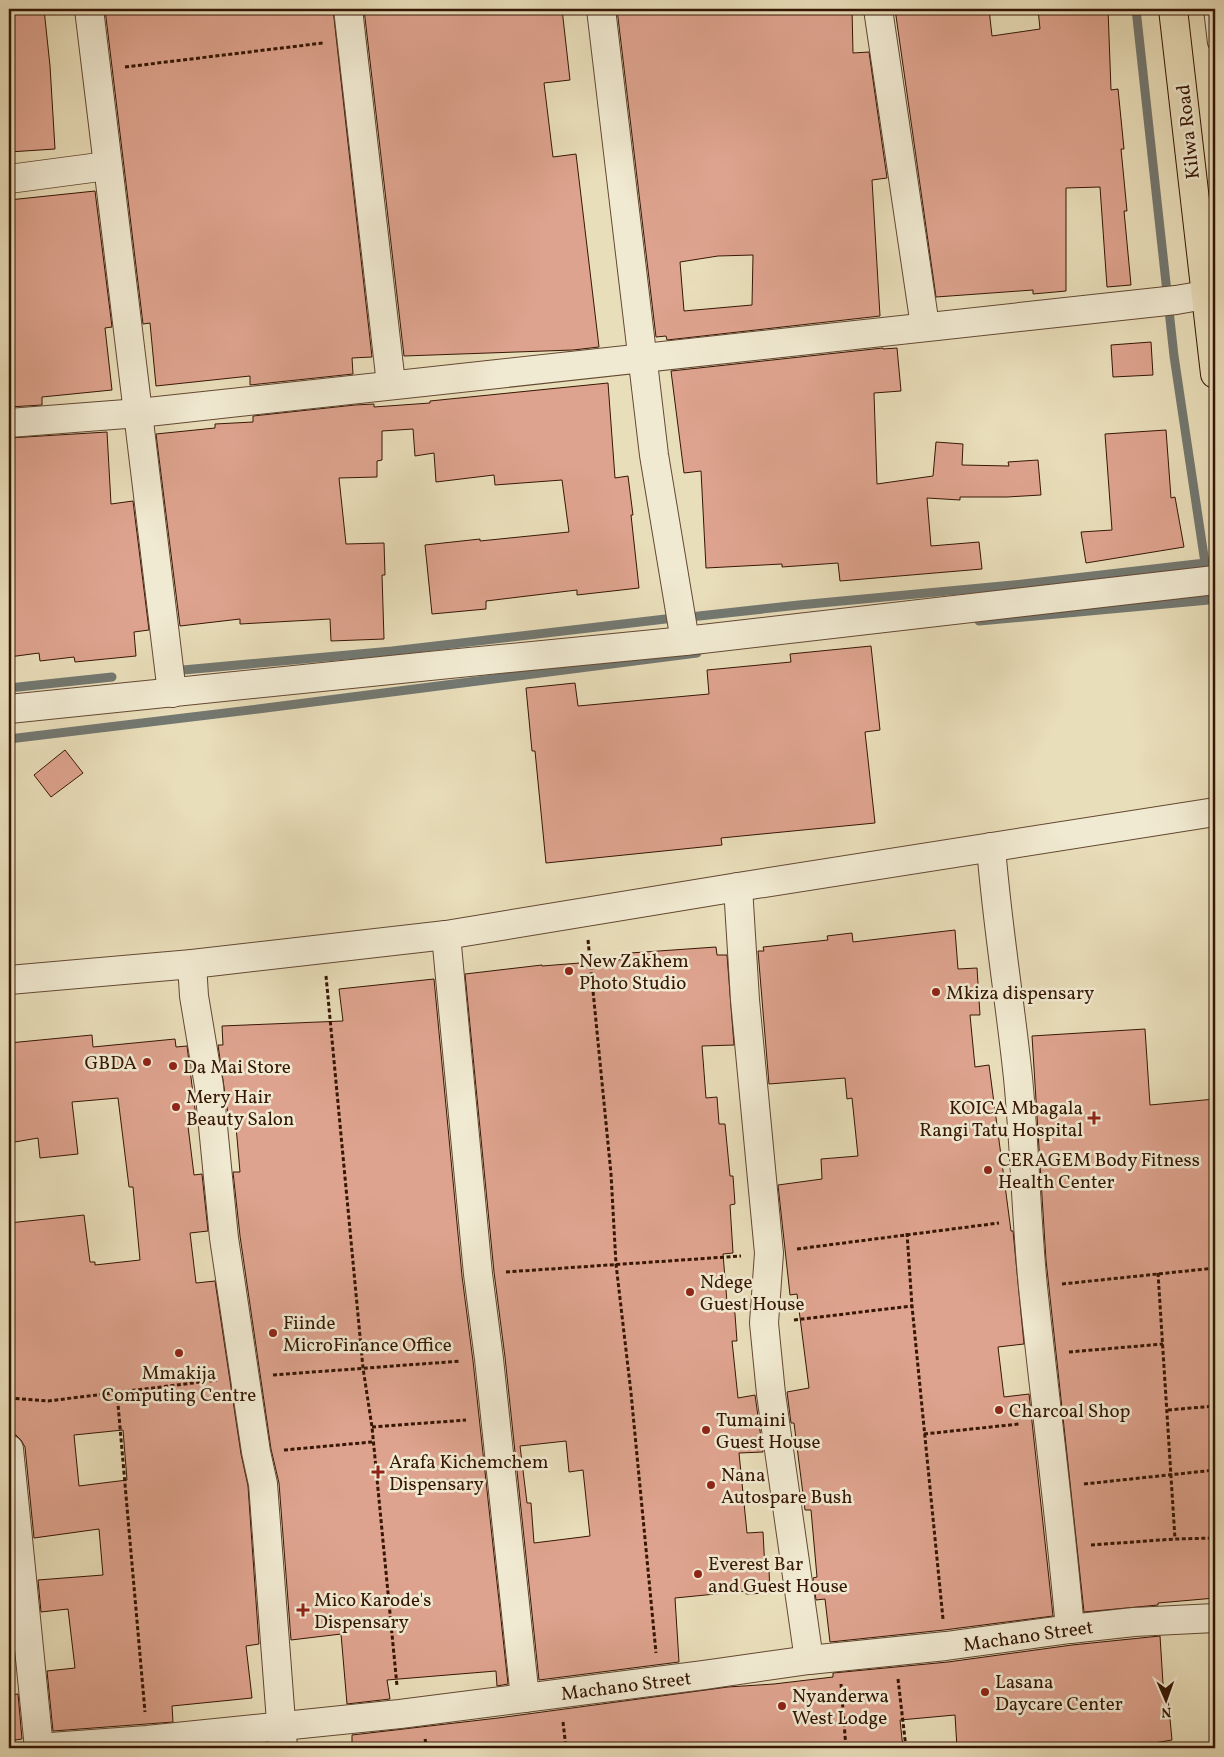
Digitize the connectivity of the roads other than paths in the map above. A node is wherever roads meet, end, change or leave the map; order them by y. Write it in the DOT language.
graph roads {
  1 [pos="89,9"];
  2 [pos="348,9"];
  3 [pos="601,9"];
  4 [pos="878,9"];
  5 [pos="1173,9"];
  6 [pos="1211,9"];
  7 [pos="1215,43"];
  8 [pos="108,166"];
  9 [pos="9,179"];
  10 [pos="1205,295"];
  11 [pos="925,326"];
  12 [pos="643,359"];
  13 [pos="1215,374"];
  14 [pos="391,384"];
  15 [pos="139,412"];
  16 [pos="9,423"];
  17 [pos="1215,580"];
  18 [pos="685,641"];
  19 [pos="172,693"];
  20 [pos="9,709"];
  21 [pos="1215,812"];
  22 [pos="992,847"];
  23 [pos="738,887"];
  24 [pos="446,935"];
  25 [pos="192,964"];
  26 [pos="9,980"];
  27 [pos="9,1449"];
  28 [pos="1215,1618"];
  29 [pos="1070,1629"];
  30 [pos="809,1660"];
  31 [pos="525,1698"];
  32 [pos="282,1738"];
  33 [pos="38,1748"];
  1 -- 8 [label="street"];
  2 -- 14 [label="street"];
  3 -- 12 [label="street"];
  4 -- 11 [label="street"];
  5 -- 10 [label="highway, Kilwa Road"];
  6 -- 7 [label="lane"];
  8 -- 9 [label="street"];
  8 -- 15 [label="street"];
  10 -- 11 [label="street"];
  10 -- 13 [label="highway, Kilwa Road"];
  11 -- 12 [label="street"];
  12 -- 14 [label="street"];
  12 -- 18 [label="street"];
  14 -- 15 [label="street"];
  15 -- 16 [label="street"];
  15 -- 19 [label="street"];
  17 -- 18 [label="street"];
  18 -- 19 [label="street"];
  19 -- 20 [label="street"];
  21 -- 22 [label="street"];
  22 -- 23 [label="street"];
  22 -- 29 [label="street"];
  23 -- 24 [label="street"];
  23 -- 30 [label="street"];
  24 -- 25 [label="street"];
  24 -- 31 [label="street"];
  25 -- 26 [label="street"];
  25 -- 32 [label="street"];
  27 -- 33 [label="street"];
  28 -- 29 [label="street, Machano Street"];
  29 -- 30 [label="street, Machano Street"];
  30 -- 31 [label="street, Machano Street"];
  31 -- 32 [label="street, Machano Street"];
  32 -- 33 [label="street, Machano Street"];
}
